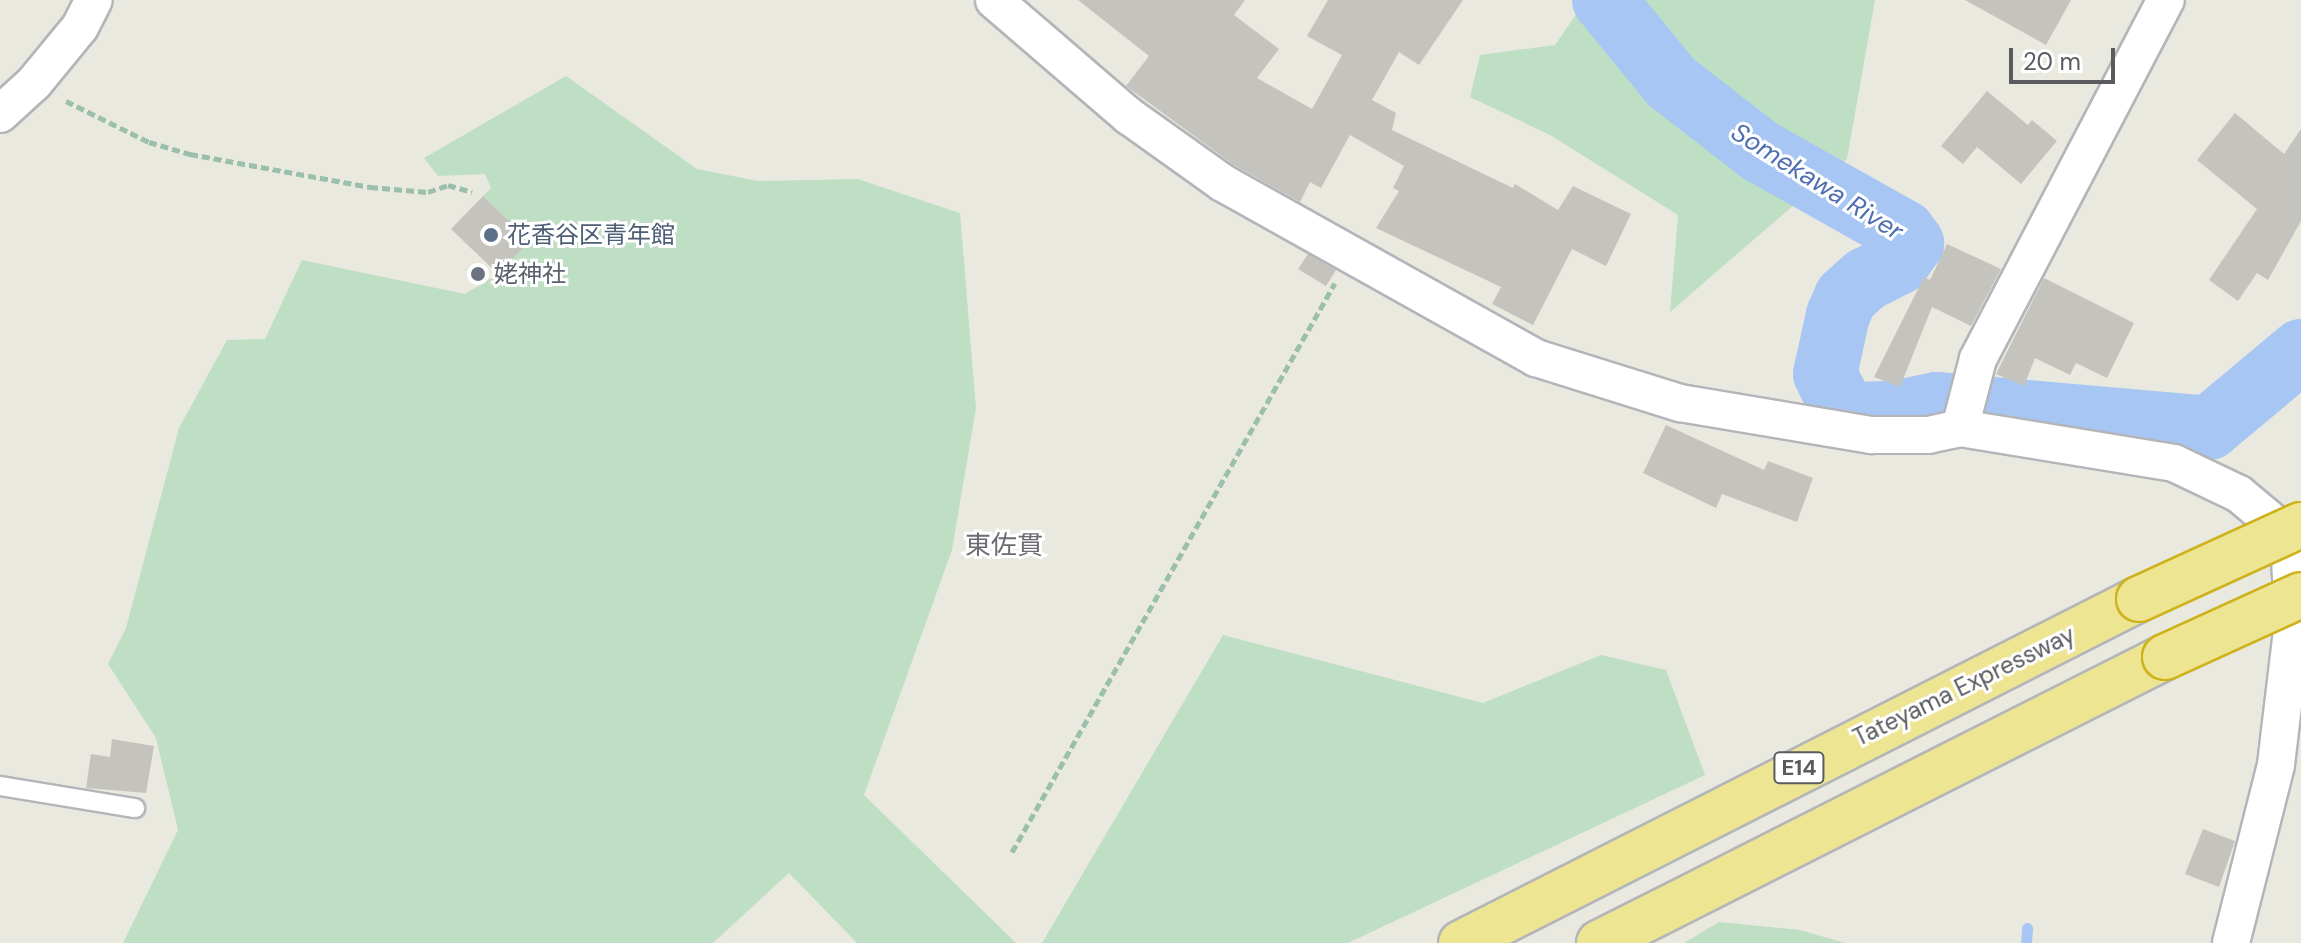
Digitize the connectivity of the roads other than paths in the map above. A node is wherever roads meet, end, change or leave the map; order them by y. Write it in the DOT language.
graph roads {
  1 [pos="94,0"];
  2 [pos="994,0"];
  3 [pos="2166,0"];
  4 [pos="0,114"];
  5 [pos="1965,409"];
  6 [pos="2301,525"];
  7 [pos="2298,612"];
  8 [pos="0,786"];
  9 [pos="135,808"];
  10 [pos="1461,943"];
  11 [pos="1599,943"];
  12 [pos="2231,943"];
  1 -- 4 [label="street"];
  2 -- 5 [label="street"];
  3 -- 5 [label="street"];
  5 -- 7 [label="street"];
  6 -- 10 [label="highway, Tateyama Expressway / E14, bridge"];
  7 -- 11 [label="highway, E14, bridge"];
  7 -- 12 [label="street"];
  8 -- 9 [label="lane"];
}
